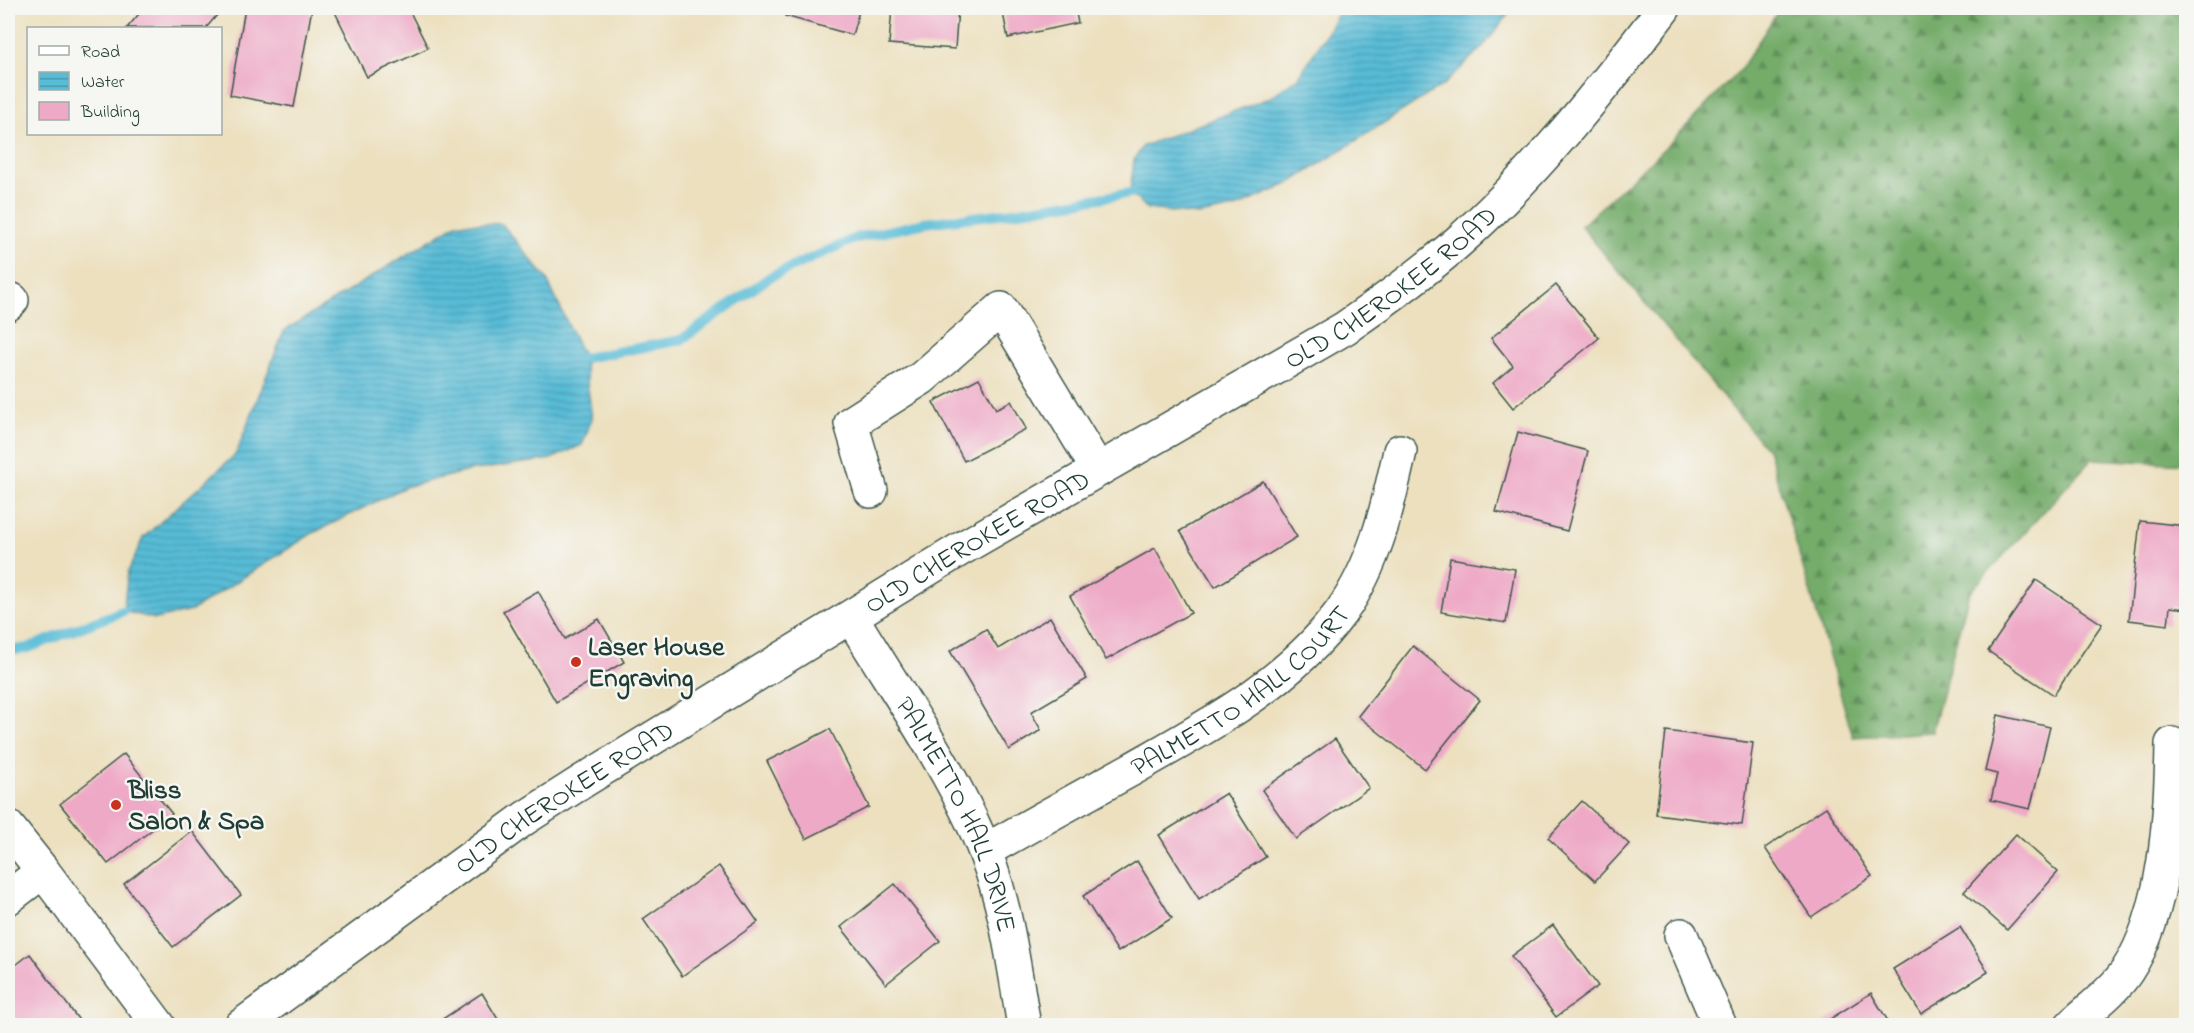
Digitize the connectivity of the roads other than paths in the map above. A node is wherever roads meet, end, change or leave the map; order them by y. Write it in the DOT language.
graph roads {
  1 [pos="1664,8"];
  2 [pos="1400,451"];
  3 [pos="1098,470"];
  4 [pos="870,491"];
  5 [pos="852,618"];
  6 [pos="2172,744"];
  7 [pos="8,827"];
  8 [pos="985,850"];
  9 [pos="43,872"];
  10 [pos="8,898"];
  11 [pos="1681,935"];
  12 [pos="159,1026"];
  13 [pos="242,1026"];
  14 [pos="1024,1026"];
  15 [pos="1720,1026"];
  16 [pos="2071,1026"];
  1 -- 3 [label="street, OLD CHEROKEE ROAD"];
  2 -- 8 [label="street, PALMETTO HALL COURT"];
  3 -- 4 [label="street"];
  3 -- 5 [label="street, OLD CHEROKEE ROAD"];
  5 -- 8 [label="street, PALMETTO HALL DRIVE"];
  5 -- 13 [label="street, OLD CHEROKEE ROAD"];
  6 -- 16 [label="street"];
  7 -- 9 [label="street"];
  8 -- 14 [label="street, PALMETTO HALL DRIVE"];
  9 -- 10 [label="street"];
  9 -- 12 [label="street"];
  11 -- 15 [label="street"];
}
